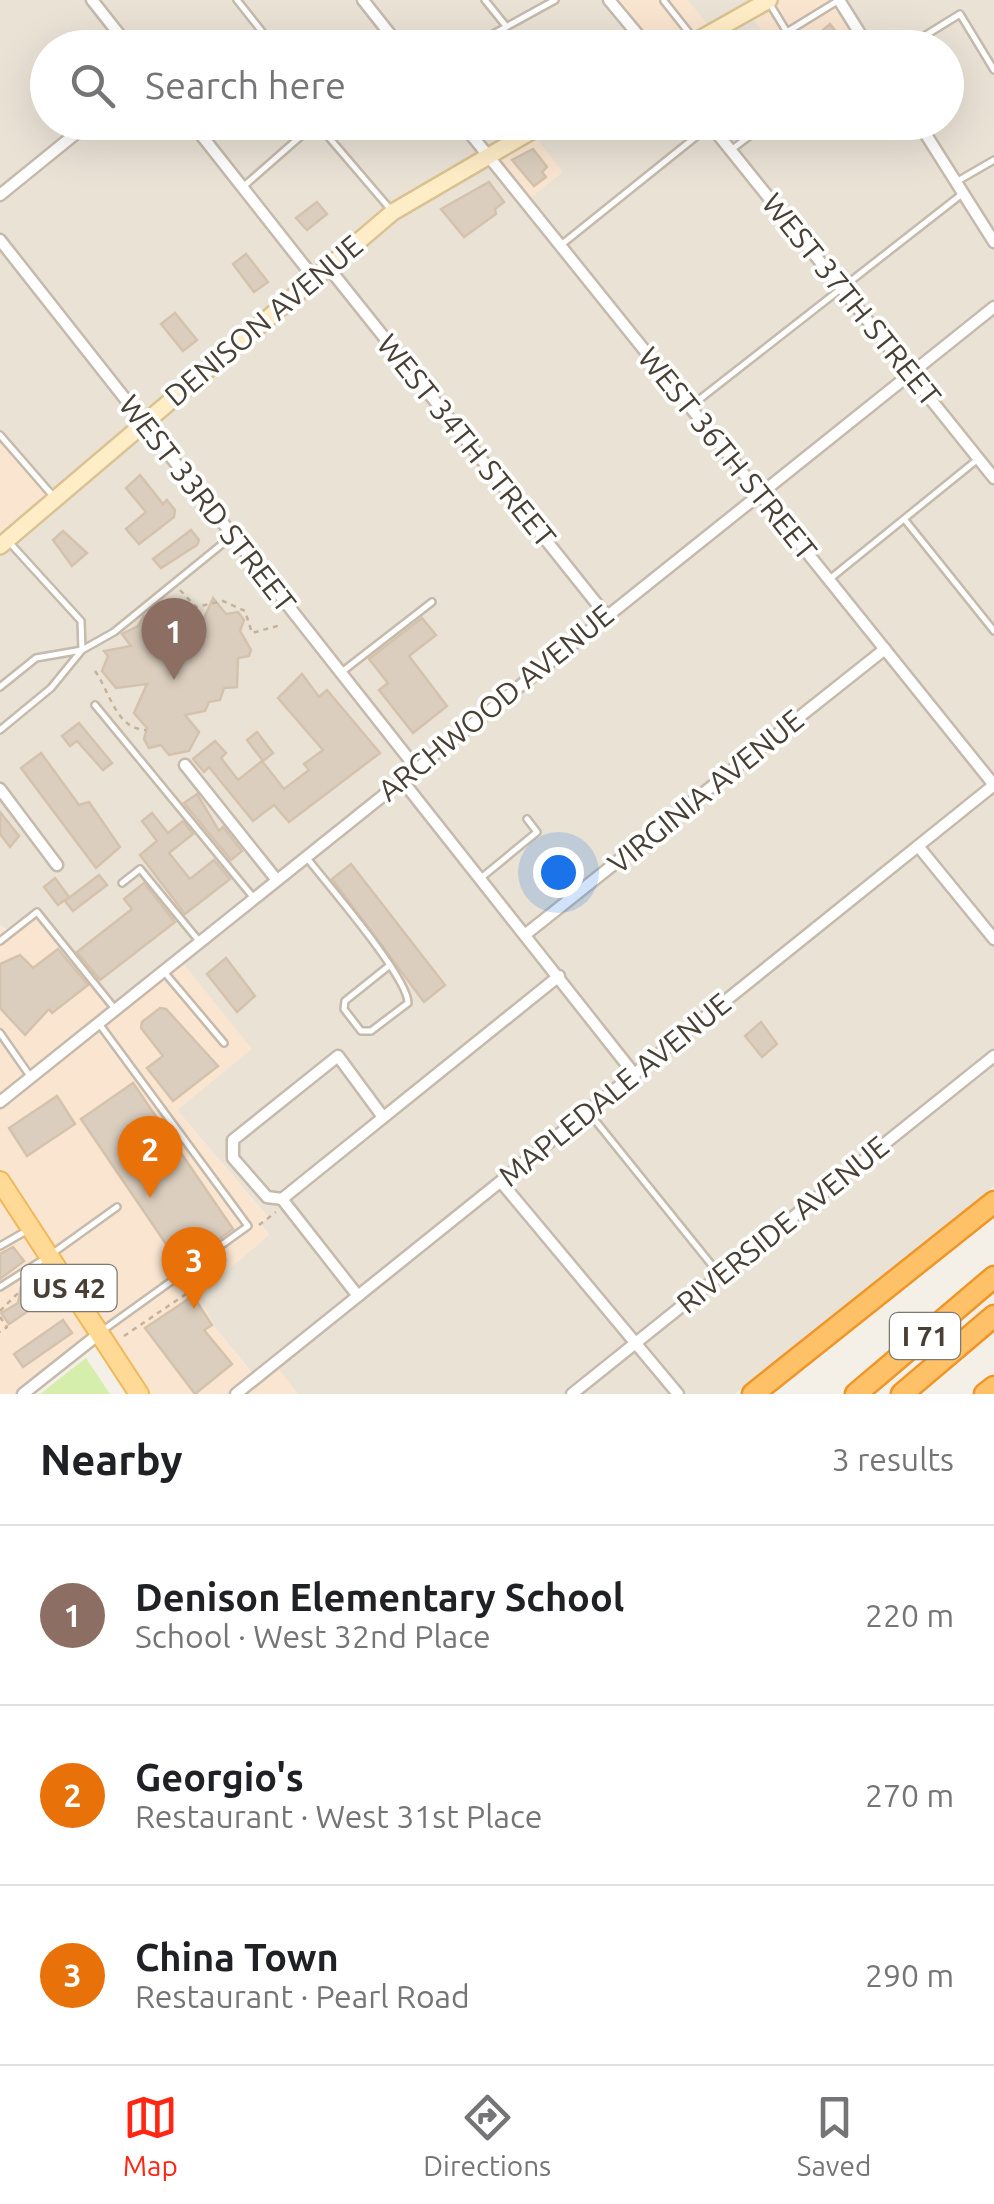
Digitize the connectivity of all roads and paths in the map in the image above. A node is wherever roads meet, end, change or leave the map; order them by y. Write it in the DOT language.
graph roads {
  1 [pos="92,0"];
  2 [pos="237,0"];
  3 [pos="363,0"];
  4 [pos="486,0"];
  5 [pos="554,0"];
  6 [pos="610,0"];
  7 [pos="768,0"];
  8 [pos="839,0"];
  9 [pos="664,1"];
  10 [pos="506,26"];
  11 [pos="116,30"];
  12 [pos="261,30"];
  13 [pos="387,30"];
  14 [pos="499,30"];
  15 [pos="634,30"];
  16 [pos="682,30"];
  17 [pos="715,30"];
  18 [pos="786,30"];
  19 [pos="790,30"];
  20 [pos="857,30"];
  21 [pos="934,30"];
  22 [pos="994,70"];
  23 [pos="68,140"];
  24 [pos="206,140"];
  25 [pos="296,140"];
  26 [pos="331,140"];
  27 [pos="475,140"];
  28 [pos="516,140"];
  29 [pos="689,140"];
  30 [pos="723,140"];
  31 [pos="744,140"];
  32 [pos="929,140"];
  33 [pos="731,150"];
  34 [pos="488,156"];
  35 [pos="994,160"];
  36 [pos="243,186"];
  37 [pos="960,188"];
  38 [pos="0,195"];
  39 [pos="393,212"];
  40 [pos="0,240"];
  41 [pos="994,242"];
  42 [pos="559,247"];
  43 [pos="328,267"];
  44 [pos="314,278"];
  45 [pos="841,288"];
  46 [pos="994,306"];
  47 [pos="909,374"];
  48 [pos="688,408"];
  49 [pos="143,423"];
  50 [pos="0,435"];
  51 [pos="979,459"];
  52 [pos="994,478"];
  53 [pos="758,492"];
  54 [pos="55,498"];
  55 [pos="904,519"];
  56 [pos="232,536"];
  57 [pos="4,543"];
  58 [pos="829,580"];
  59 [pos="179,589"];
  60 [pos="432,602"];
  61 [pos="605,614"];
  62 [pos="281,625"];
  63 [pos="994,630"];
  64 [pos="885,649"];
  65 [pos="82,650"];
  66 [pos="96,671"];
  67 [pos="341,673"];
  68 [pos="0,687"];
  69 [pos="95,705"];
  70 [pos="0,730"];
  71 [pos="146,730"];
  72 [pos="185,765"];
  73 [pos="416,768"];
  74 [pos="401,780"];
  75 [pos="994,785"];
  76 [pos="0,789"];
  77 [pos="527,819"];
  78 [pos="918,846"];
  79 [pos="306,856"];
  80 [pos="57,865"];
  81 [pos="481,878"];
  82 [pos="276,879"];
  83 [pos="122,883"];
  84 [pos="253,898"];
  85 [pos="526,934"];
  86 [pos="994,940"];
  87 [pos="0,941"];
  88 [pos="199,941"];
  89 [pos="390,965"];
  90 [pos="163,970"];
  91 [pos="558,976"];
  92 [pos="115,1009"];
  93 [pos="98,1023"];
  94 [pos="0,1033"];
  95 [pos="224,1043"];
  96 [pos="994,1056"];
  97 [pos="635,1075"];
  98 [pos="31,1077"];
  99 [pos="0,1102"];
  100 [pos="590,1114"];
  101 [pos="383,1116"];
  102 [pos="0,1181"];
  103 [pos="501,1182"];
  104 [pos="282,1199"];
  105 [pos="994,1202"];
  106 [pos="7,1205"];
  107 [pos="116,1208"];
  108 [pos="277,1211"];
  109 [pos="30,1228"];
  110 [pos="250,1232"];
  111 [pos="0,1246"];
  112 [pos="48,1256"];
  113 [pos="721,1276"];
  114 [pos="994,1278"];
  115 [pos="48,1280"];
  116 [pos="179,1282"];
  117 [pos="890,1286"];
  118 [pos="0,1287"];
  119 [pos="358,1296"];
  120 [pos="0,1314"];
  121 [pos="994,1316"];
  122 [pos="0,1332"];
  123 [pos="100,1332"];
  124 [pos="124,1336"];
  125 [pos="635,1343"];
  126 [pos="994,1388"];
  127 [pos="23,1394"];
  128 [pos="139,1394"];
  129 [pos="236,1394"];
  130 [pos="572,1394"];
  131 [pos="678,1394"];
  132 [pos="753,1394"];
  133 [pos="775,1394"];
  134 [pos="856,1394"];
  135 [pos="902,1394"];
  136 [pos="986,1394"];
  1 -- 11 [label="street"];
  2 -- 12 [label="lane"];
  3 -- 13 [label="street"];
  4 -- 10 [label="lane"];
  5 -- 10 [label="lane"];
  6 -- 15 [label="street"];
  7 -- 17 [label="main road"];
  7 -- 18 [label="lane"];
  8 -- 19 [label="lane"];
  8 -- 20 [label="street"];
  9 -- 16 [label="lane"];
  10 -- 14 [label="lane"];
  21 -- 22 [label="lane"];
  23 -- 38 [label="street"];
  24 -- 36 [label="street"];
  25 -- 36 [label="lane"];
  26 -- 39 [label="lane"];
  27 -- 34 [label="street, WEST 36TH STREET"];
  28 -- 34 [label="main road, DENISON AVENUE"];
  29 -- 42 [label="lane"];
  30 -- 33 [label="street, WEST 37TH STREET"];
  31 -- 33 [label="lane"];
  32 -- 37 [label="street"];
  33 -- 45 [label="street, WEST 37TH STREET"];
  34 -- 39 [label="main road, DENISON AVENUE"];
  34 -- 42 [label="street, WEST 36TH STREET"];
  35 -- 37 [label="lane"];
  36 -- 44 [label="street"];
  37 -- 41 [label="street"];
  37 -- 45 [label="lane"];
  39 -- 43 [label="main road, DENISON AVENUE"];
  40 -- 49 [label="street, WEST 33RD STREET"];
  42 -- 48 [label="street, WEST 36TH STREET"];
  43 -- 44 [label="main road, DENISON AVENUE"];
  43 -- 61 [label="street, WEST 34TH STREET"];
  44 -- 49 [label="main road, DENISON AVENUE"];
  45 -- 47 [label="street, WEST 37TH STREET"];
  45 -- 48 [label="lane"];
  46 -- 47 [label="street, ARCHWOOD AVENUE"];
  47 -- 51 [label="street, WEST 37TH STREET"];
  47 -- 53 [label="street, ARCHWOOD AVENUE"];
  48 -- 53 [label="street, WEST 36TH STREET"];
  49 -- 54 [label="main road, DENISON AVENUE"];
  49 -- 56 [label="street, WEST 33RD STREET"];
  50 -- 54 [label="lane"];
  51 -- 52 [label="street, WEST 37TH STREET"];
  51 -- 55 [label="lane"];
  53 -- 58 [label="street, WEST 36TH STREET"];
  53 -- 61 [label="street, ARCHWOOD AVENUE"];
  54 -- 57 [label="main road, DENISON AVENUE"];
  55 -- 58 [label="lane"];
  55 -- 63 [label="lane"];
  56 -- 65 [label="lane"];
  56 -- 67 [label="street, WEST 33RD STREET"];
  57 -- 65 [label="lane"];
  58 -- 64 [label="street, WEST 36TH STREET"];
  59 -- 62 [label="path"];
  60 -- 67 [label="lane"];
  61 -- 73 [label="street, ARCHWOOD AVENUE"];
  64 -- 75 [label="street, WEST 36TH STREET"];
  64 -- 85 [label="street, VIRGINIA AVENUE"];
  65 -- 68 [label="lane"];
  65 -- 70 [label="lane"];
  66 -- 71 [label="path"];
  67 -- 73 [label="street, WEST 33RD STREET"];
  69 -- 84 [label="lane"];
  72 -- 82 [label="street"];
  73 -- 74 [label="street, ARCHWOOD AVENUE"];
  74 -- 79 [label="street, ARCHWOOD AVENUE"];
  74 -- 81 [label="street"];
  75 -- 78 [label="street, MAPLEDALE AVENUE"];
  76 -- 80 [label="street"];
  77 -- 81 [label="lane"];
  78 -- 86 [label="street"];
  78 -- 97 [label="street, MAPLEDALE AVENUE"];
  79 -- 82 [label="street, ARCHWOOD AVENUE"];
  79 -- 89 [label="lane"];
  81 -- 85 [label="street"];
  82 -- 84 [label="street, ARCHWOOD AVENUE"];
  83 -- 88 [label="lane"];
  84 -- 88 [label="street, ARCHWOOD AVENUE"];
  85 -- 91 [label="street"];
  87 -- 92 [label="lane"];
  88 -- 90 [label="street, ARCHWOOD AVENUE"];
  89 -- 89 [label="lane"];
  90 -- 92 [label="street, ARCHWOOD AVENUE"];
  90 -- 95 [label="lane"];
  91 -- 97 [label="street"];
  91 -- 101 [label="street"];
  92 -- 93 [label="street, ARCHWOOD AVENUE"];
  93 -- 98 [label="street, ARCHWOOD AVENUE"];
  93 -- 123 [label="lane"];
  94 -- 98 [label="lane"];
  96 -- 113 [label="street, RIVERSIDE AVENUE"];
  97 -- 100 [label="street, MAPLEDALE AVENUE"];
  98 -- 99 [label="street, ARCHWOOD AVENUE"];
  100 -- 103 [label="street, MAPLEDALE AVENUE"];
  100 -- 113 [label="lane"];
  101 -- 104 [label="street"];
  101 -- 104 [label="street"];
  102 -- 106 [label="main road, US 42"];
  103 -- 119 [label="street, MAPLEDALE AVENUE"];
  103 -- 125 [label="street"];
  104 -- 119 [label="street"];
  105 -- 117 [label="highway"];
  106 -- 109 [label="main road, US 42"];
  107 -- 112 [label="lane"];
  108 -- 110 [label="path"];
  109 -- 111 [label="lane"];
  109 -- 112 [label="main road, US 42"];
  112 -- 118 [label="lane"];
  112 -- 123 [label="main road, US 42"];
  113 -- 125 [label="street, RIVERSIDE AVENUE"];
  114 -- 134 [label="highway, I 71"];
  115 -- 120 [label="path"];
  116 -- 124 [label="path"];
  117 -- 132 [label="highway"];
  117 -- 133 [label="highway"];
  119 -- 129 [label="street, MAPLEDALE AVENUE"];
  120 -- 122 [label="path"];
  121 -- 135 [label="highway, I 71"];
  123 -- 127 [label="street"];
  123 -- 128 [label="main road, US 42"];
  125 -- 130 [label="street, RIVERSIDE AVENUE"];
  125 -- 131 [label="street"];
  126 -- 136 [label="highway"];
}
